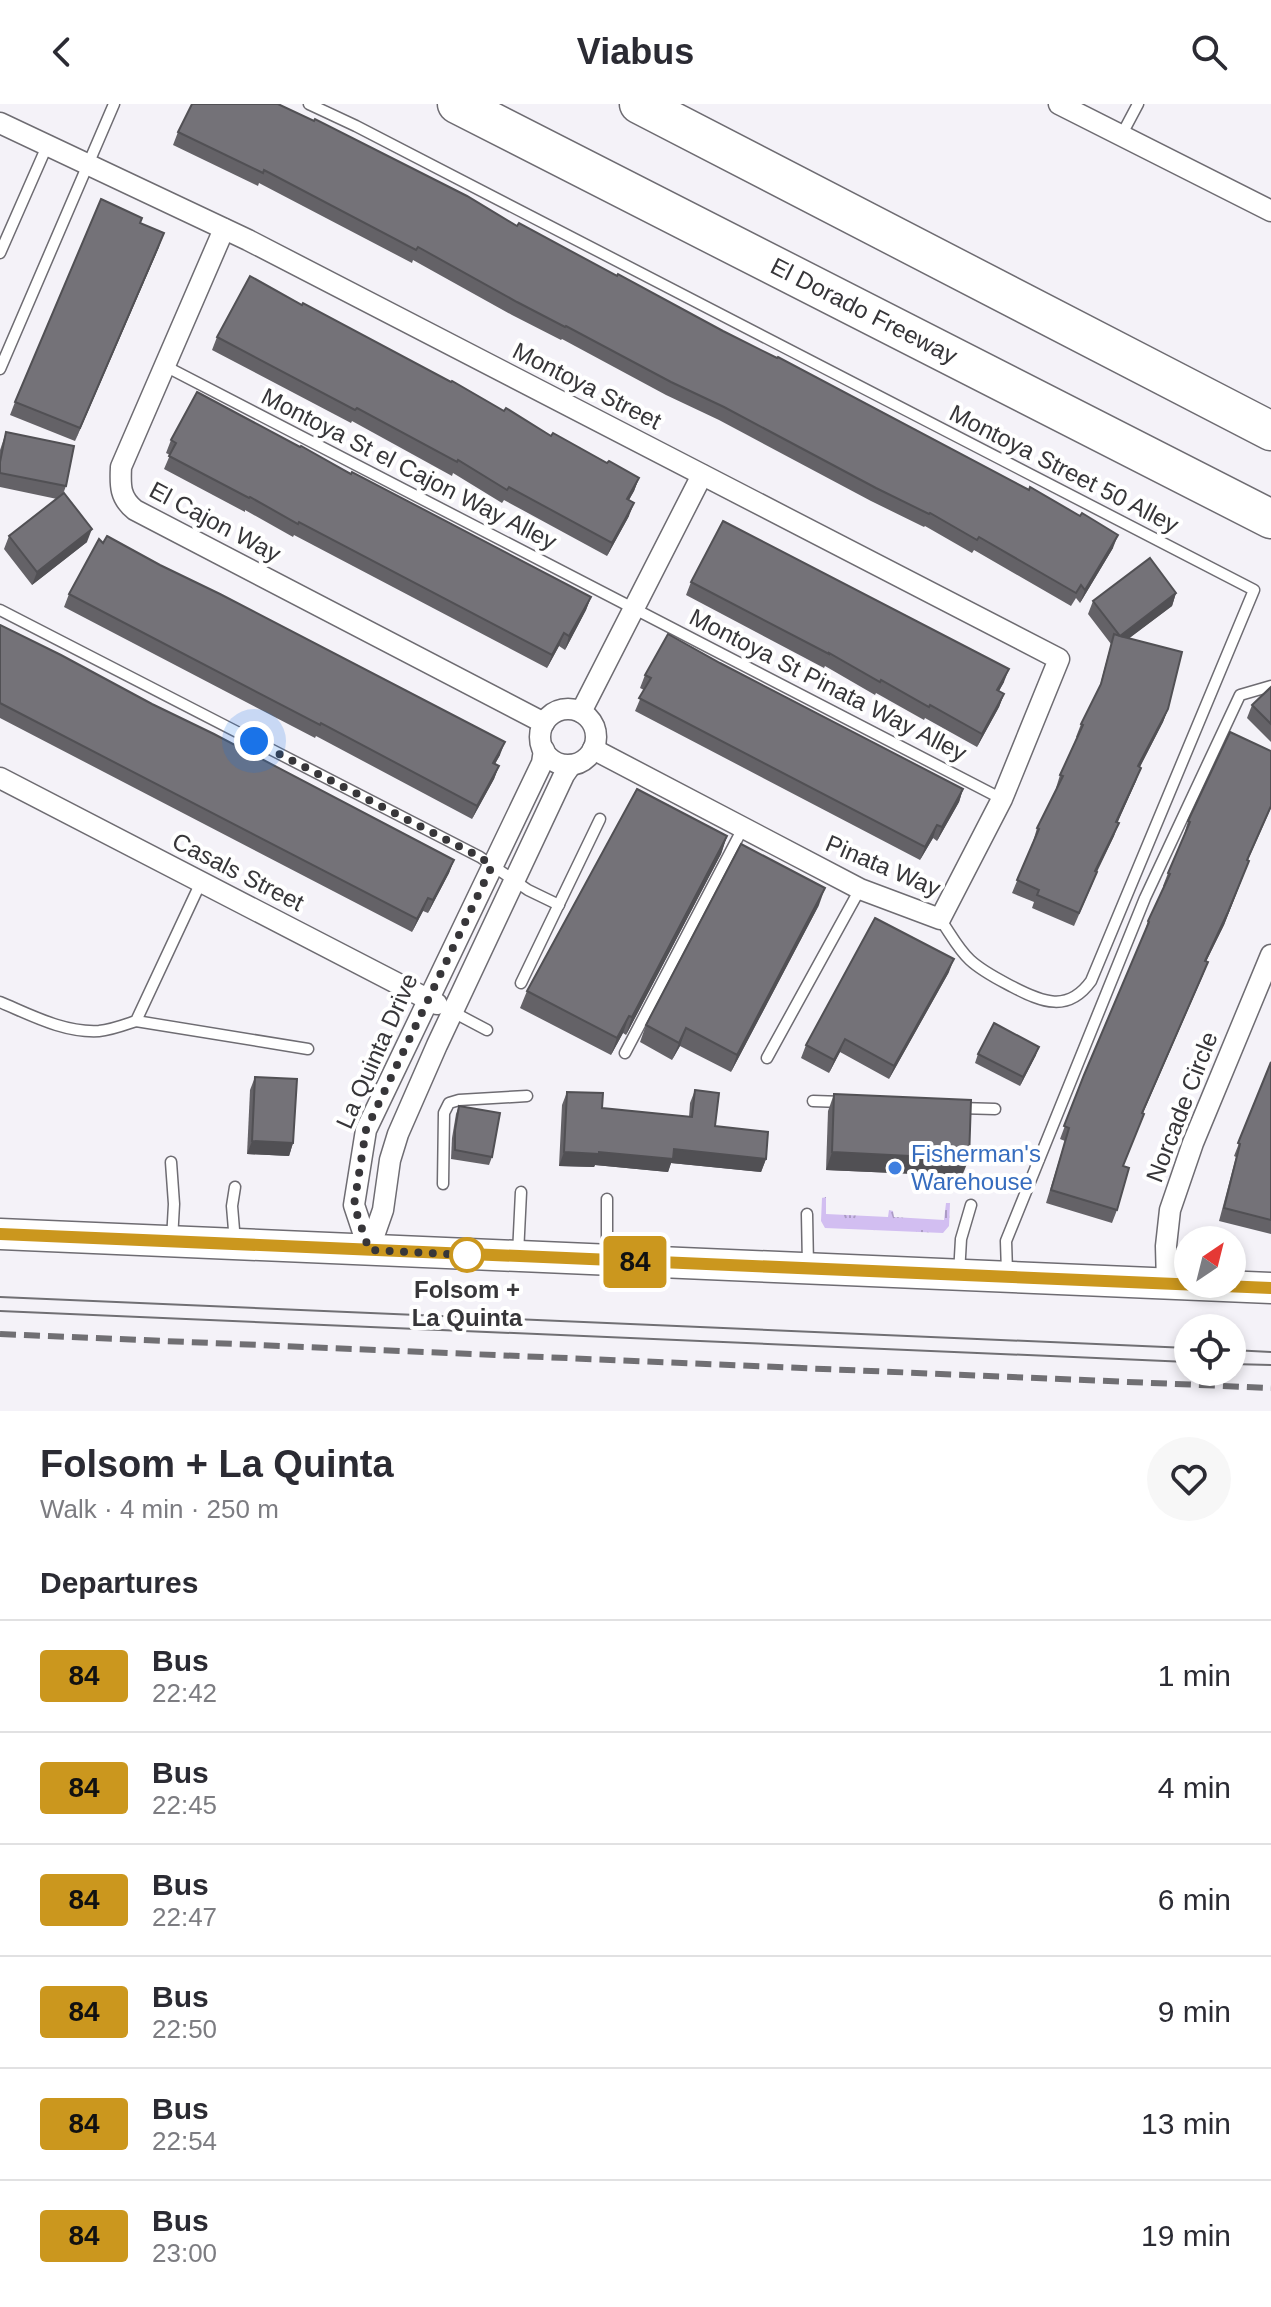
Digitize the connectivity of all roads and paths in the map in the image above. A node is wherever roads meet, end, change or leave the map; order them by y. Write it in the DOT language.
graph roads {
  1 [pos="114,104"];
  2 [pos="309,104"];
  3 [pos="457,104"];
  4 [pos="639,104"];
  5 [pos="1059,104"];
  6 [pos="1138,104"];
  7 [pos="0,123"];
  8 [pos="1121,136"];
  9 [pos="47,146"];
  10 [pos="88,165"];
  11 [pos="1271,211"];
  12 [pos="224,229"];
  13 [pos="0,253"];
  14 [pos="165,366"];
  15 [pos="0,369"];
  16 [pos="1271,431"];
  17 [pos="702,475"];
  18 [pos="1271,519"];
  19 [pos="633,608"];
  20 [pos="0,610"];
  21 [pos="1059,659"];
  22 [pos="1271,686"];
  23 [pos="581,712"];
  24 [pos="544,723"];
  25 [pos="593,749"];
  26 [pos="544,750"];
  27 [pos="571,765"];
  28 [pos="0,778"];
  29 [pos="1002,799"];
  30 [pos="600,819"];
  31 [pos="743,828"];
  32 [pos="492,866"];
  33 [pos="201,882"];
  34 [pos="515,882"];
  35 [pos="860,889"];
  36 [pos="559,905"];
  37 [pos="940,919"];
  38 [pos="1271,955"];
  39 [pos="521,983"];
  40 [pos="428,999"];
  41 [pos="0,1002"];
  42 [pos="453,1012"];
  43 [pos="136,1021"];
  44 [pos="487,1030"];
  45 [pos="308,1049"];
  46 [pos="625,1053"];
  47 [pos="767,1058"];
  48 [pos="527,1096"];
  49 [pos="813,1101"];
  50 [pos="860,1103"];
  51 [pos="949,1107"];
  52 [pos="995,1109"];
  53 [pos="171,1162"];
  54 [pos="443,1184"];
  55 [pos="235,1187"];
  56 [pos="521,1192"];
  57 [pos="607,1199"];
  58 [pos="971,1205"];
  59 [pos="807,1214"];
  60 [pos="0,1234"];
  61 [pos="172,1242"];
  62 [pos="235,1244"];
  63 [pos="369,1250"];
  64 [pos="517,1257"];
  65 [pos="607,1261"];
  66 [pos="808,1268"];
  67 [pos="959,1275"];
  68 [pos="1008,1278"];
  69 [pos="1167,1284"];
  70 [pos="1271,1288"];
  1 -- 10 [label="lane"];
  2 -- 37 [label="lane, Montoya Street 50 Alley"];
  3 -- 18 [label="highway, El Dorado Freeway"];
  4 -- 16 [label="highway"];
  5 -- 8 [label="street"];
  6 -- 8 [label="lane"];
  7 -- 9 [label="street, Montoya Street"];
  8 -- 11 [label="street"];
  9 -- 10 [label="street, Montoya Street"];
  9 -- 13 [label="lane"];
  10 -- 12 [label="street, Montoya Street"];
  10 -- 15 [label="lane"];
  12 -- 14 [label="street, El Cajon Way"];
  12 -- 17 [label="street, Montoya Street"];
  14 -- 19 [label="lane, Montoya St el Cajon Way Alley"];
  14 -- 24 [label="street, El Cajon Way"];
  17 -- 19 [label="street"];
  17 -- 21 [label="street, Montoya Street"];
  19 -- 23 [label="street"];
  19 -- 29 [label="lane, Montoya St Pinata Way Alley"];
  20 -- 32 [label="lane"];
  21 -- 29 [label="street, Pinata Way"];
  22 -- 68 [label="lane"];
  23 -- 24 [label="street"];
  23 -- 25 [label="street"];
  24 -- 26 [label="street"];
  25 -- 27 [label="street"];
  25 -- 31 [label="street, Pinata Way"];
  26 -- 27 [label="street"];
  26 -- 32 [label="street, La Quinta Drive"];
  27 -- 34 [label="street"];
  28 -- 33 [label="street, Casals Street"];
  29 -- 37 [label="street, Pinata Way"];
  30 -- 36 [label="lane"];
  31 -- 35 [label="street, Pinata Way"];
  31 -- 46 [label="lane"];
  32 -- 34 [label="lane"];
  32 -- 40 [label="street, La Quinta Drive"];
  33 -- 40 [label="street, Casals Street"];
  33 -- 43 [label="lane"];
  34 -- 36 [label="lane"];
  34 -- 42 [label="street"];
  35 -- 37 [label="street, Pinata Way"];
  35 -- 47 [label="lane"];
  36 -- 39 [label="lane"];
  38 -- 69 [label="street, Norcade Circle"];
  40 -- 42 [label="street, Casals Street"];
  40 -- 63 [label="street, La Quinta Drive"];
  41 -- 43 [label="lane"];
  42 -- 44 [label="lane"];
  42 -- 63 [label="street"];
  43 -- 45 [label="lane"];
  48 -- 54 [label="lane"];
  49 -- 50 [label="lane"];
  51 -- 52 [label="lane"];
  53 -- 61 [label="lane"];
  55 -- 62 [label="lane"];
  56 -- 64 [label="lane"];
  57 -- 65 [label="lane"];
  58 -- 67 [label="lane"];
  59 -- 66 [label="lane"];
  60 -- 61 [label="main road"];
  61 -- 62 [label="main road"];
  62 -- 63 [label="main road"];
  63 -- 64 [label="main road"];
  64 -- 65 [label="main road"];
  65 -- 66 [label="main road"];
  66 -- 67 [label="main road"];
  67 -- 68 [label="main road"];
  68 -- 69 [label="main road"];
  69 -- 70 [label="main road"];
}
